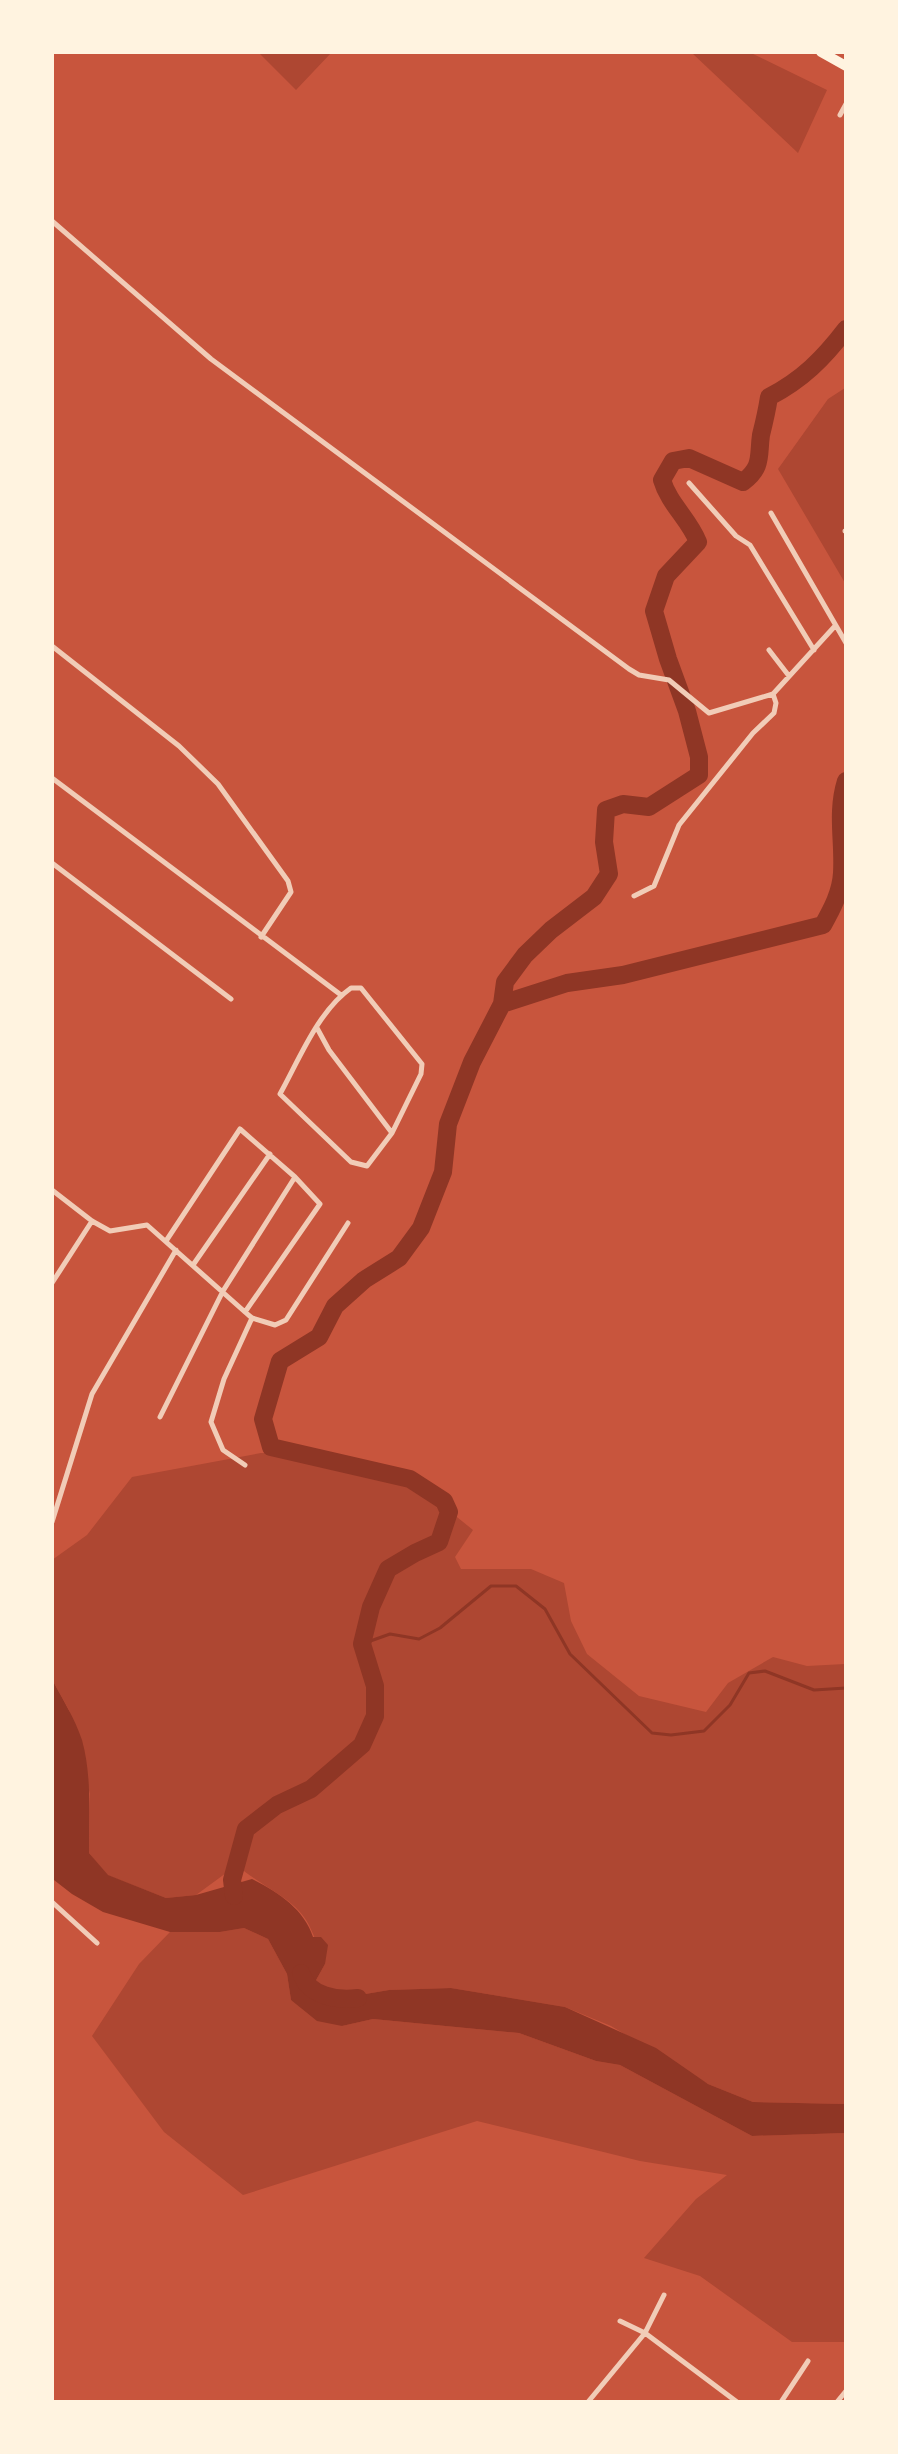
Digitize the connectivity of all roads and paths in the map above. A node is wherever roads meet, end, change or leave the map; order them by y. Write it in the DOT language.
graph roads {
  1 [pos="821,52"];
  2 [pos="844,65"];
  3 [pos="846,104"];
  4 [pos="840,115"];
  5 [pos="52,221"];
  6 [pos="689,483"];
  7 [pos="771,513"];
  8 [pos="835,626"];
  9 [pos="846,643"];
  10 [pos="52,646"];
  11 [pos="769,650"];
  12 [pos="814,650"];
  13 [pos="789,676"];
  14 [pos="772,694"];
  15 [pos="52,778"];
  16 [pos="52,863"];
  17 [pos="634,896"];
  18 [pos="261,937"];
  19 [pos="340,995"];
  20 [pos="231,999"];
  21 [pos="317,1028"];
  22 [pos="392,1133"];
  23 [pos="270,1154"];
  24 [pos="295,1177"];
  25 [pos="52,1190"];
  26 [pos="92,1221"];
  27 [pos="348,1223"];
  28 [pos="166,1241"];
  29 [pos="176,1250"];
  30 [pos="193,1266"];
  31 [pos="52,1269"];
  32 [pos="59,1274"];
  33 [pos="52,1283"];
  34 [pos="223,1291"];
  35 [pos="245,1312"];
  36 [pos="252,1318"];
  37 [pos="160,1417"];
  38 [pos="245,1465"];
  39 [pos="52,1522"];
  40 [pos="52,1902"];
  41 [pos="97,1943"];
  42 [pos="664,2295"];
  43 [pos="620,2321"];
  44 [pos="645,2333"];
  45 [pos="808,2361"];
  46 [pos="846,2391"];
  47 [pos="588,2402"];
  48 [pos="737,2402"];
  49 [pos="781,2402"];
  50 [pos="837,2402"];
  1 -- 2 [label="highway"];
  3 -- 4 [label="street"];
  5 -- 14 [label="street"];
  6 -- 12 [label="street"];
  7 -- 8 [label="street"];
  8 -- 9 [label="street"];
  8 -- 12 [label="street"];
  10 -- 18 [label="street"];
  11 -- 13 [label="street"];
  12 -- 13 [label="street"];
  13 -- 14 [label="street"];
  14 -- 17 [label="street"];
  15 -- 18 [label="street"];
  16 -- 20 [label="street"];
  18 -- 19 [label="street"];
  19 -- 21 [label="street"];
  19 -- 22 [label="street"];
  21 -- 22 [label="street"];
  21 -- 22 [label="street"];
  23 -- 24 [label="street"];
  23 -- 28 [label="street"];
  23 -- 30 [label="street"];
  24 -- 34 [label="street"];
  24 -- 35 [label="street"];
  25 -- 26 [label="street"];
  26 -- 28 [label="street"];
  26 -- 32 [label="street"];
  27 -- 36 [label="street"];
  28 -- 29 [label="street"];
  29 -- 30 [label="street"];
  29 -- 39 [label="street"];
  30 -- 34 [label="street"];
  31 -- 32 [label="street"];
  32 -- 33 [label="street"];
  34 -- 35 [label="street"];
  34 -- 37 [label="street"];
  35 -- 36 [label="street"];
  36 -- 38 [label="street"];
  40 -- 41 [label="street"];
  42 -- 44 [label="street"];
  43 -- 44 [label="street"];
  44 -- 47 [label="street"];
  44 -- 48 [label="street"];
  45 -- 49 [label="street"];
  46 -- 50 [label="street"];
}
